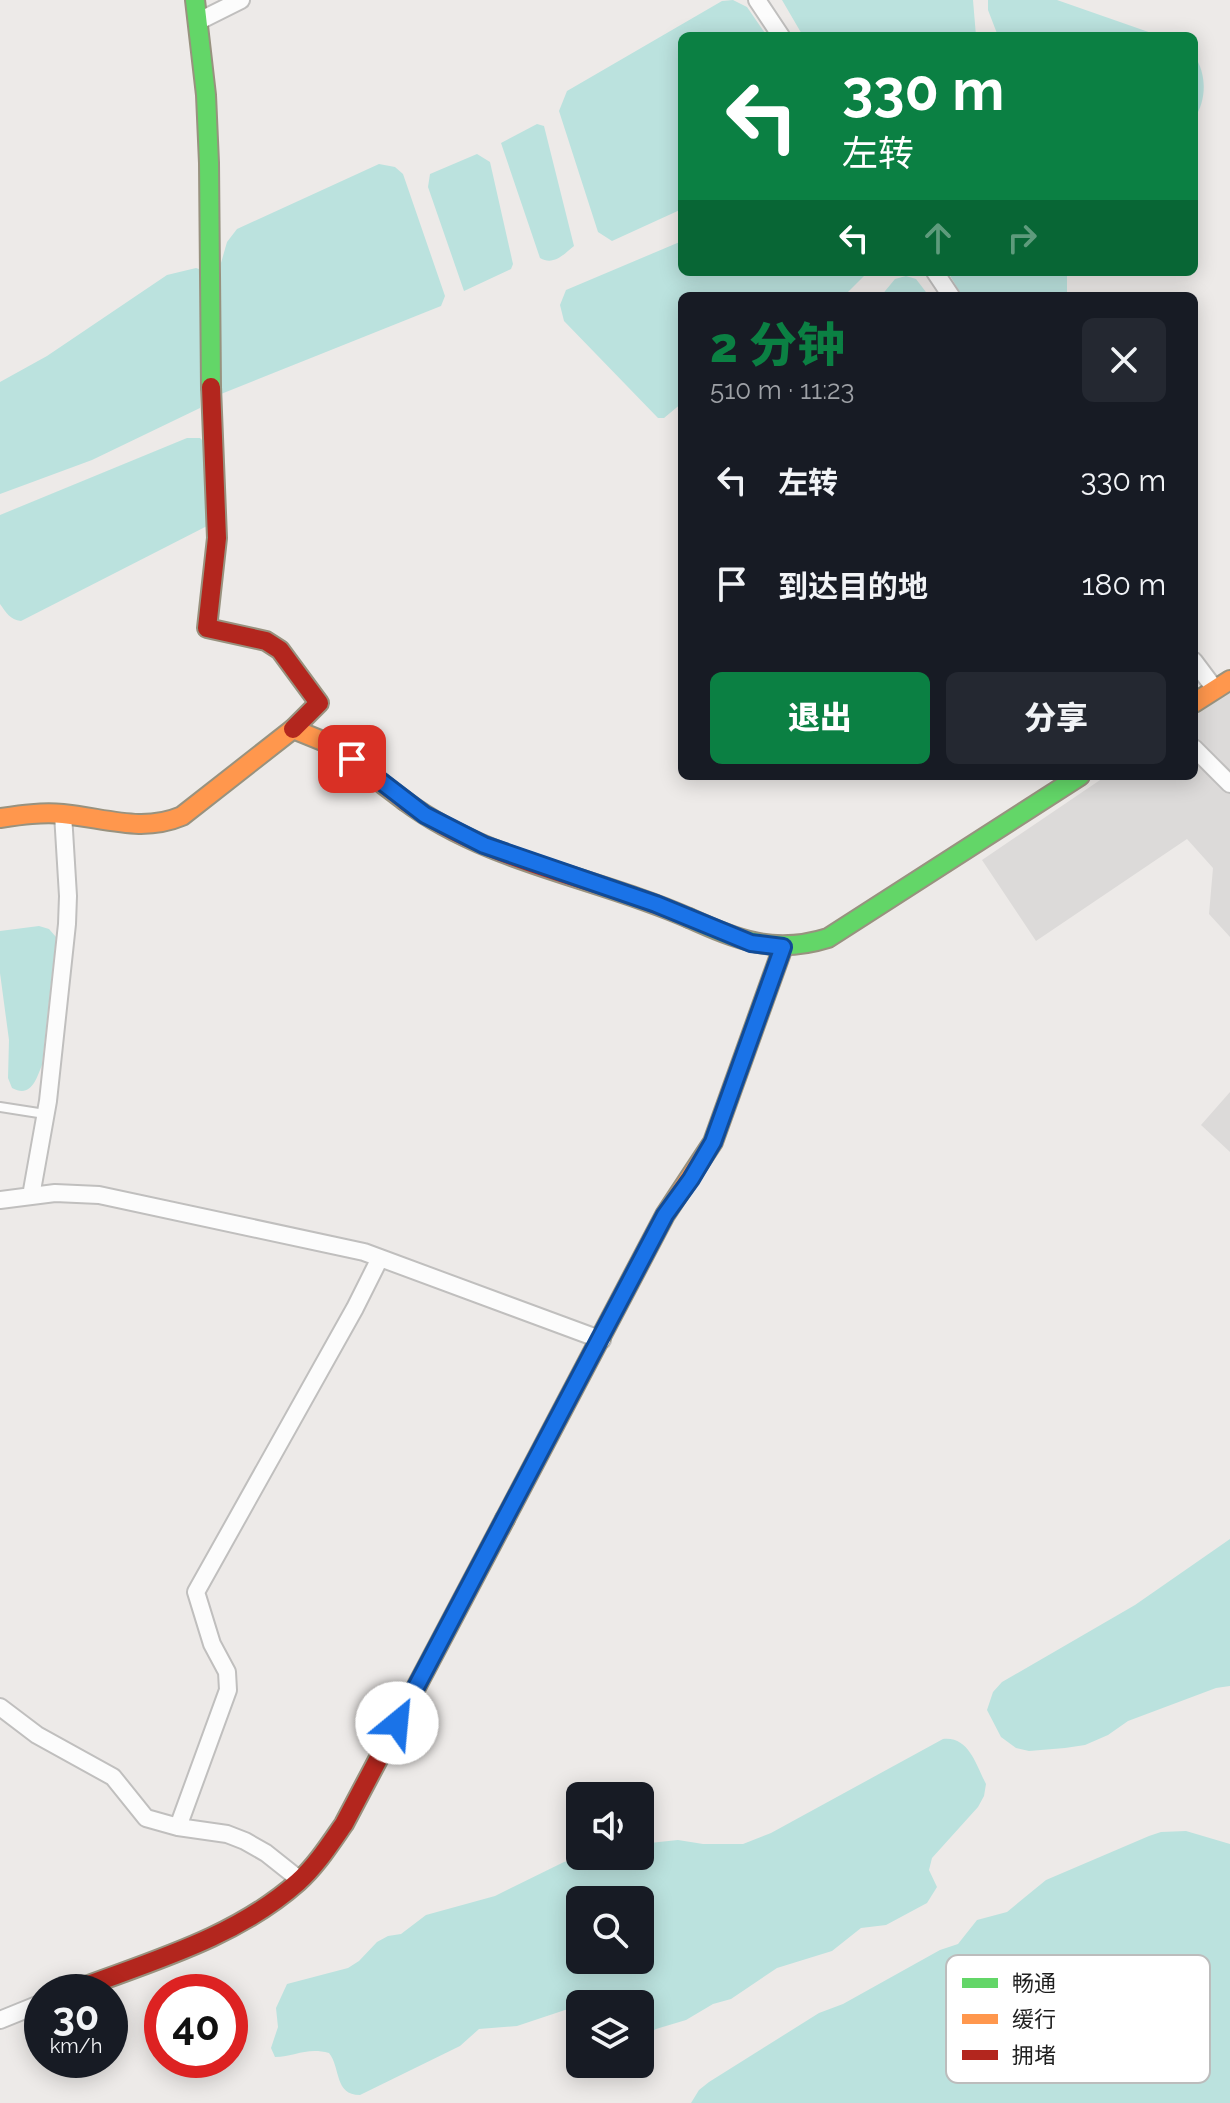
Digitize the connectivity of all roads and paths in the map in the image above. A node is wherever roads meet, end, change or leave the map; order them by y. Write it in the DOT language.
graph roads {
  1 [pos="195,0"];
  2 [pos="241,0"];
  3 [pos="757,0"];
  4 [pos="199,21"];
  5 [pos="778,32"];
  6 [pos="1198,664"];
  7 [pos="1223,685"];
  8 [pos="1198,701"];
  9 [pos="293,729"];
  10 [pos="1198,752"];
  11 [pos="1074,780"];
  12 [pos="1230,784"];
  13 [pos="63,814"];
  14 [pos="0,818"];
  15 [pos="783,947"];
  16 [pos="0,1107"];
  17 [pos="46,1114"];
  18 [pos="31,1196"];
  19 [pos="0,1200"];
  20 [pos="380,1258"];
  21 [pos="602,1340"];
  22 [pos="0,1707"];
  23 [pos="178,1827"];
  24 [pos="300,1880"];
  25 [pos="115,1974"];
  26 [pos="24,2010"];
  27 [pos="0,2020"];
  1 -- 4 [label="street"];
  2 -- 4 [label="street"];
  3 -- 5 [label="street"];
  4 -- 9 [label="street"];
  6 -- 7 [label="street"];
  7 -- 8 [label="street"];
  9 -- 13 [label="street"];
  9 -- 15 [label="street"];
  10 -- 12 [label="street"];
  11 -- 15 [label="street"];
  13 -- 14 [label="street"];
  13 -- 17 [label="street"];
  15 -- 21 [label="street"];
  16 -- 17 [label="lane"];
  17 -- 18 [label="street"];
  18 -- 19 [label="street"];
  18 -- 20 [label="street"];
  20 -- 21 [label="street"];
  20 -- 23 [label="street"];
  21 -- 24 [label="street"];
  22 -- 23 [label="street"];
  23 -- 24 [label="street"];
  24 -- 25 [label="street"];
  26 -- 27 [label="street"];
}
